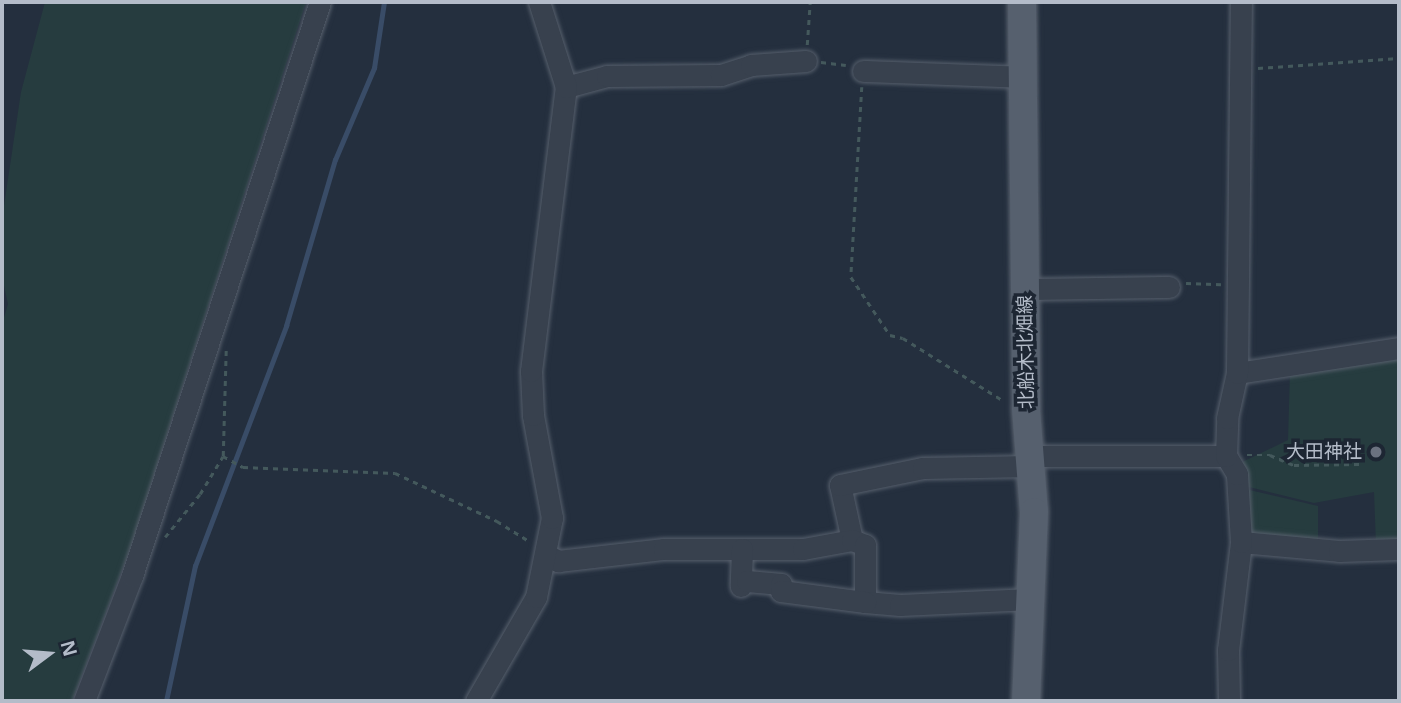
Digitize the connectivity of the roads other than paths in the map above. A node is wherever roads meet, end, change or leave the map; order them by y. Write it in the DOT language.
graph roads {
  1 [pos="320,2"];
  2 [pos="539,2"];
  3 [pos="1023,2"];
  4 [pos="1241,2"];
  5 [pos="806,61"];
  6 [pos="863,71"];
  7 [pos="1023,77"];
  8 [pos="566,87"];
  9 [pos="1169,286"];
  10 [pos="1025,289"];
  11 [pos="1399,348"];
  12 [pos="1237,373"];
  13 [pos="1226,456"];
  14 [pos="1031,461"];
  15 [pos="852,540"];
  16 [pos="1241,542"];
  17 [pos="741,549"];
  18 [pos="1399,549"];
  19 [pos="547,555"];
  20 [pos="1031,599"];
  21 [pos="865,602"];
  22 [pos="84,701"];
  23 [pos="476,701"];
  24 [pos="1026,701"];
  25 [pos="1229,701"];
  1 -- 22 [label="street"];
  2 -- 8 [label="street"];
  3 -- 7 [label="main road, 北船木北畑線"];
  4 -- 12 [label="street"];
  5 -- 8 [label="street"];
  6 -- 7 [label="street"];
  7 -- 10 [label="main road, 北船木北畑線"];
  8 -- 19 [label="street"];
  9 -- 10 [label="street"];
  10 -- 14 [label="main road, 北船木北畑線"];
  11 -- 12 [label="street"];
  12 -- 13 [label="street"];
  13 -- 14 [label="street"];
  13 -- 16 [label="street"];
  14 -- 15 [label="street"];
  14 -- 20 [label="main road, 北船木北畑線"];
  15 -- 17 [label="street"];
  15 -- 21 [label="street"];
  16 -- 18 [label="street"];
  16 -- 25 [label="street"];
  17 -- 19 [label="street"];
  17 -- 21 [label="street"];
  19 -- 23 [label="street"];
  20 -- 21 [label="street"];
  20 -- 24 [label="main road, 北船木北畑線"];
}
